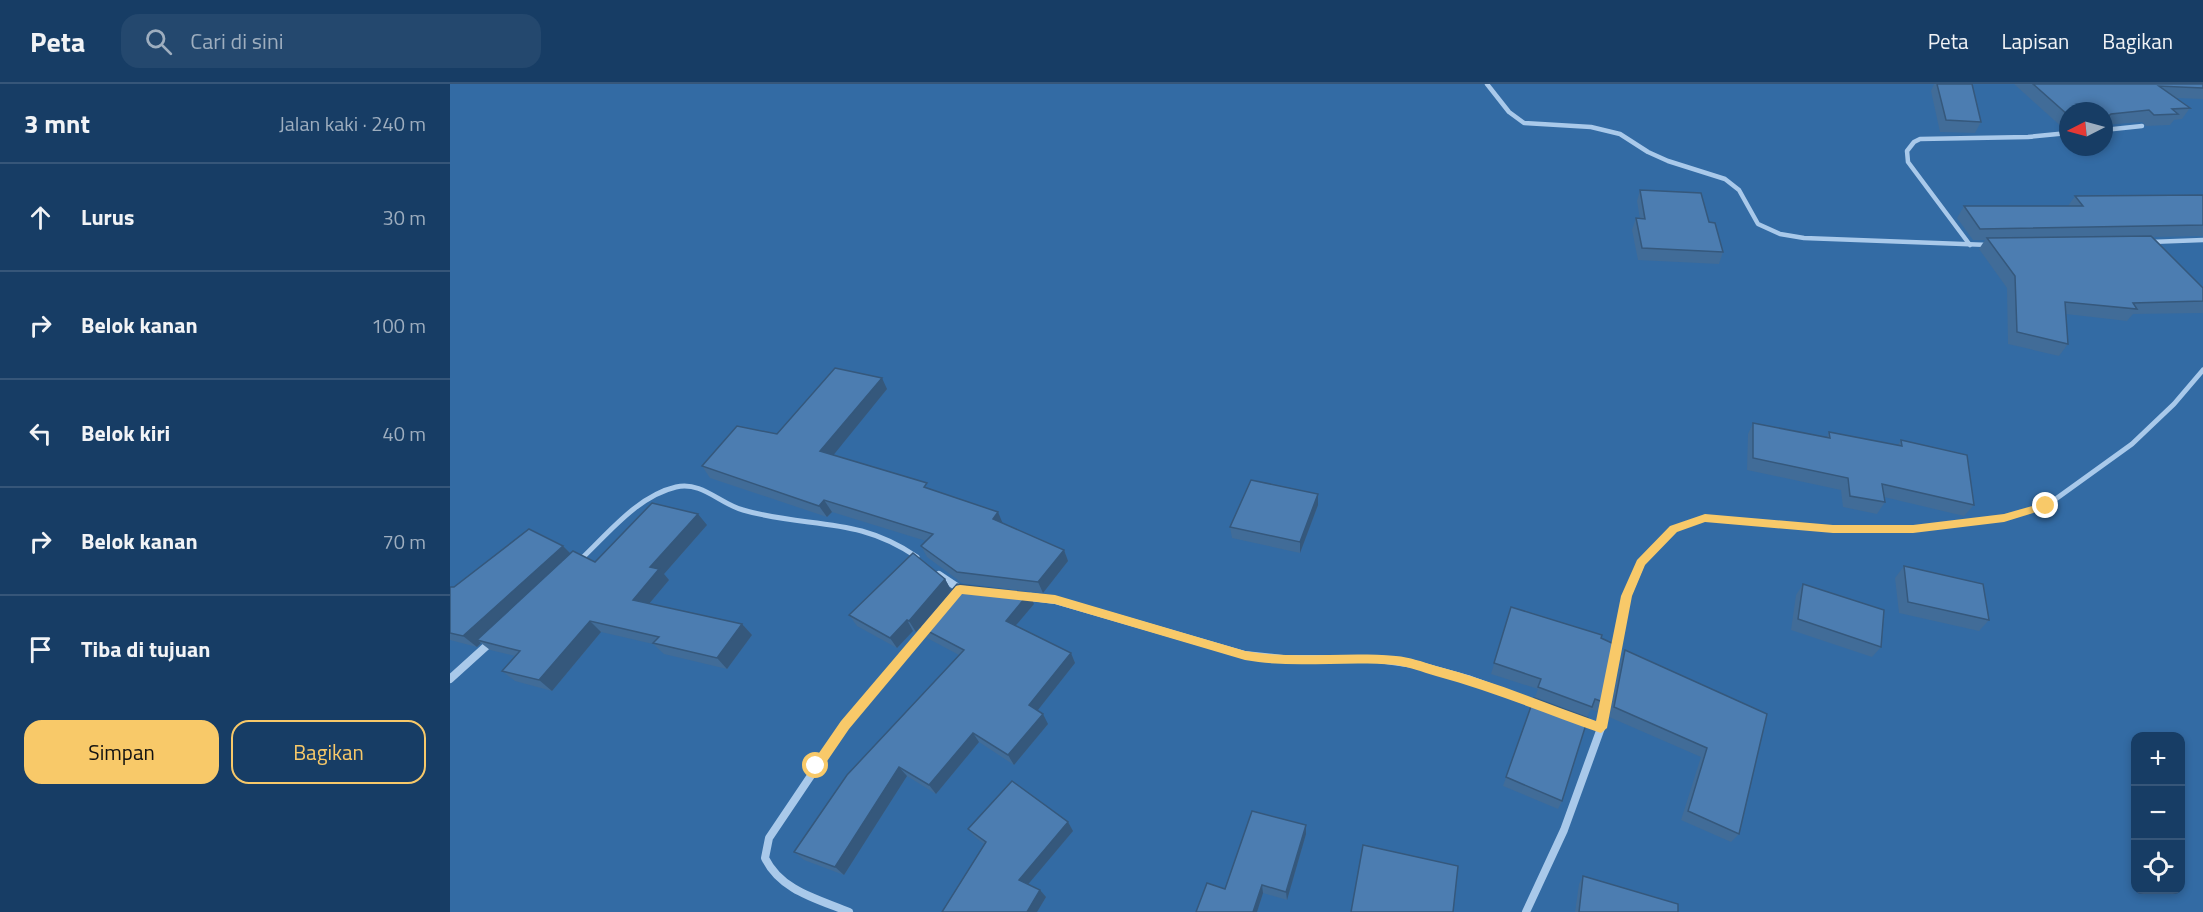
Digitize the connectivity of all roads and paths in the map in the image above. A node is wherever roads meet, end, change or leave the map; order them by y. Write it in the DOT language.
graph roads {
  1 [pos="1487,84"];
  2 [pos="2142,126"];
  3 [pos="2113,129"];
  4 [pos="2059,134"];
  5 [pos="2203,240"];
  6 [pos="2148,242"];
  7 [pos="1992,244"];
  8 [pos="1970,245"];
  9 [pos="2203,370"];
  10 [pos="921,560"];
  11 [pos="572,568"];
  12 [pos="935,572"];
  13 [pos="960,589"];
  14 [pos="972,591"];
  15 [pos="1019,596"];
  16 [pos="953,598"];
  17 [pos="939,615"];
  18 [pos="495,639"];
  19 [pos="450,679"];
  20 [pos="1547,708"];
  21 [pos="1579,720"];
  22 [pos="1601,728"];
  23 [pos="849,912"];
  24 [pos="1526,912"];
  1 -- 8 [label="street"];
  2 -- 3 [label="street"];
  4 -- 8 [label="street"];
  5 -- 6 [label="street"];
  7 -- 8 [label="street"];
  9 -- 22 [label="street"];
  10 -- 11 [label="street"];
  12 -- 13 [label="street"];
  13 -- 14 [label="street"];
  13 -- 16 [label="street"];
  15 -- 20 [label="street"];
  17 -- 23 [label="street"];
  18 -- 19 [label="street"];
  21 -- 22 [label="street"];
  22 -- 24 [label="street"];
}
